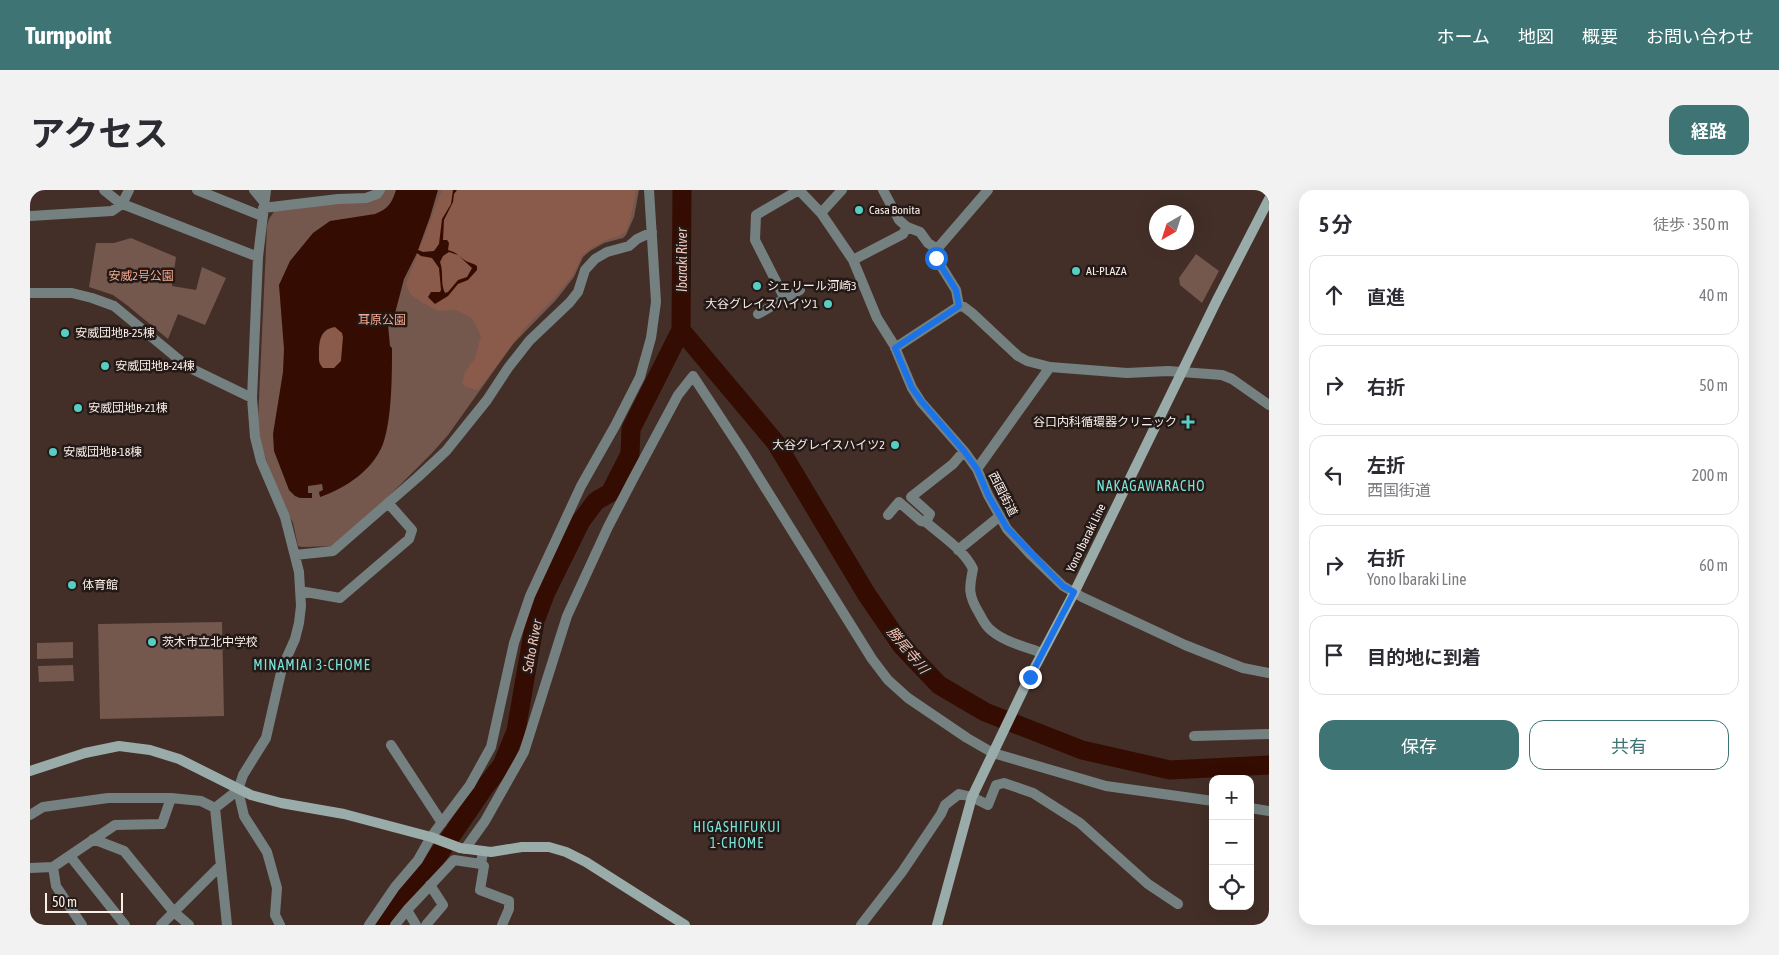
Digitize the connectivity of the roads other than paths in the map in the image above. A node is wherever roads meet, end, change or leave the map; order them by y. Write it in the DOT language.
graph roads {
  1 [pos="104,190"];
  2 [pos="129,190"];
  3 [pos="197,190"];
  4 [pos="254,190"];
  5 [pos="266,190"];
  6 [pos="380,190"];
  7 [pos="649,190"];
  8 [pos="799,190"];
  9 [pos="842,190"];
  10 [pos="883,190"];
  11 [pos="988,190"];
  12 [pos="339,194"];
  13 [pos="1269,199"];
  14 [pos="122,204"];
  15 [pos="263,209"];
  16 [pos="821,213"];
  17 [pos="30,216"];
  18 [pos="907,227"];
  19 [pos="652,232"];
  20 [pos="937,249"];
  21 [pos="258,257"];
  22 [pos="853,260"];
  23 [pos="800,290"];
  24 [pos="30,293"];
  25 [pos="785,299"];
  26 [pos="959,306"];
  27 [pos="758,314"];
  28 [pos="895,348"];
  29 [pos="1050,367"];
  30 [pos="1182,373"];
  31 [pos="252,398"];
  32 [pos="1269,405"];
  33 [pos="964,451"];
  34 [pos="977,469"];
  35 [pos="389,504"];
  36 [pos="888,515"];
  37 [pos="1000,516"];
  38 [pos="926,522"];
  39 [pos="958,550"];
  40 [pos="295,555"];
  41 [pos="300,591"];
  42 [pos="1074,592"];
  43 [pos="1042,653"];
  44 [pos="1269,673"];
  45 [pos="1269,734"];
  46 [pos="1194,736"];
  47 [pos="391,745"];
  48 [pos="994,750"];
  49 [pos="30,771"];
  50 [pos="238,790"];
  51 [pos="972,797"];
  52 [pos="171,798"];
  53 [pos="1209,800"];
  54 [pos="215,808"];
  55 [pos="1254,809"];
  56 [pos="1269,811"];
  57 [pos="30,815"];
  58 [pos="442,823"];
  59 [pos="431,837"];
  60 [pos="94,839"];
  61 [pos="462,849"];
  62 [pos="483,851"];
  63 [pos="70,856"];
  64 [pos="481,864"];
  65 [pos="221,865"];
  66 [pos="53,867"];
  67 [pos="30,868"];
  68 [pos="430,885"];
  69 [pos="1178,904"];
  70 [pos="407,910"];
  71 [pos="173,911"];
  72 [pos="82,925"];
  73 [pos="125,925"];
  74 [pos="161,925"];
  75 [pos="189,925"];
  76 [pos="227,925"];
  77 [pos="280,925"];
  78 [pos="369,925"];
  79 [pos="395,925"];
  80 [pos="416,925"];
  81 [pos="426,925"];
  82 [pos="502,925"];
  83 [pos="685,925"];
  84 [pos="861,925"];
  85 [pos="937,925"];
  1 -- 14 [label="street"];
  2 -- 14 [label="street"];
  3 -- 15 [label="street"];
  4 -- 15 [label="street"];
  5 -- 15 [label="street"];
  6 -- 12 [label="street"];
  7 -- 19 [label="street"];
  8 -- 16 [label="street, 西国街道"];
  8 -- 25 [label="street"];
  9 -- 16 [label="street"];
  10 -- 18 [label="street"];
  11 -- 20 [label="street"];
  12 -- 15 [label="street"];
  13 -- 30 [label="main road, Yono Ibaraki Line"];
  14 -- 17 [label="street"];
  14 -- 21 [label="street"];
  15 -- 21 [label="street"];
  16 -- 22 [label="street, 西国街道"];
  18 -- 20 [label="street"];
  18 -- 22 [label="street"];
  19 -- 35 [label="street"];
  19 -- 58 [label="street"];
  20 -- 26 [label="street"];
  21 -- 31 [label="street"];
  22 -- 28 [label="street, 西国街道"];
  23 -- 25 [label="street"];
  24 -- 31 [label="street"];
  25 -- 27 [label="street"];
  26 -- 28 [label="street"];
  26 -- 29 [label="street"];
  28 -- 33 [label="street, 西国街道"];
  29 -- 30 [label="street"];
  29 -- 34 [label="street"];
  30 -- 32 [label="street"];
  30 -- 42 [label="main road, Yono Ibaraki Line"];
  31 -- 40 [label="street"];
  33 -- 34 [label="street, 西国街道"];
  33 -- 38 [label="street"];
  34 -- 37 [label="street, 西国街道"];
  35 -- 40 [label="street"];
  35 -- 41 [label="street"];
  36 -- 38 [label="street"];
  37 -- 39 [label="street"];
  37 -- 42 [label="street, 西国街道"];
  38 -- 39 [label="street"];
  39 -- 43 [label="street"];
  40 -- 41 [label="street"];
  41 -- 50 [label="street"];
  42 -- 43 [label="main road, Yono Ibaraki Line"];
  42 -- 44 [label="street, 西国街道"];
  43 -- 48 [label="main road, Yono Ibaraki Line"];
  45 -- 46 [label="street"];
  47 -- 58 [label="street"];
  48 -- 51 [label="main road, Yono Ibaraki Line"];
  48 -- 53 [label="street"];
  48 -- 61 [label="street"];
  49 -- 50 [label="main road"];
  50 -- 54 [label="street"];
  50 -- 59 [label="main road"];
  50 -- 77 [label="street"];
  51 -- 69 [label="street"];
  51 -- 84 [label="street"];
  51 -- 85 [label="main road, Yono Ibaraki Line"];
  52 -- 54 [label="street"];
  52 -- 57 [label="street"];
  52 -- 60 [label="street"];
  54 -- 65 [label="street"];
  55 -- 56 [label="street"];
  58 -- 59 [label="street"];
  59 -- 61 [label="main road"];
  59 -- 78 [label="street"];
  60 -- 63 [label="street"];
  60 -- 71 [label="street"];
  61 -- 62 [label="main road"];
  62 -- 64 [label="street"];
  62 -- 83 [label="main road"];
  63 -- 66 [label="street"];
  63 -- 73 [label="street"];
  64 -- 68 [label="street"];
  64 -- 82 [label="street"];
  65 -- 71 [label="street"];
  65 -- 76 [label="street"];
  66 -- 67 [label="street"];
  66 -- 72 [label="street"];
  68 -- 70 [label="street"];
  68 -- 81 [label="street"];
  70 -- 79 [label="street"];
  70 -- 80 [label="street"];
  71 -- 74 [label="street"];
  71 -- 75 [label="street"];
}
